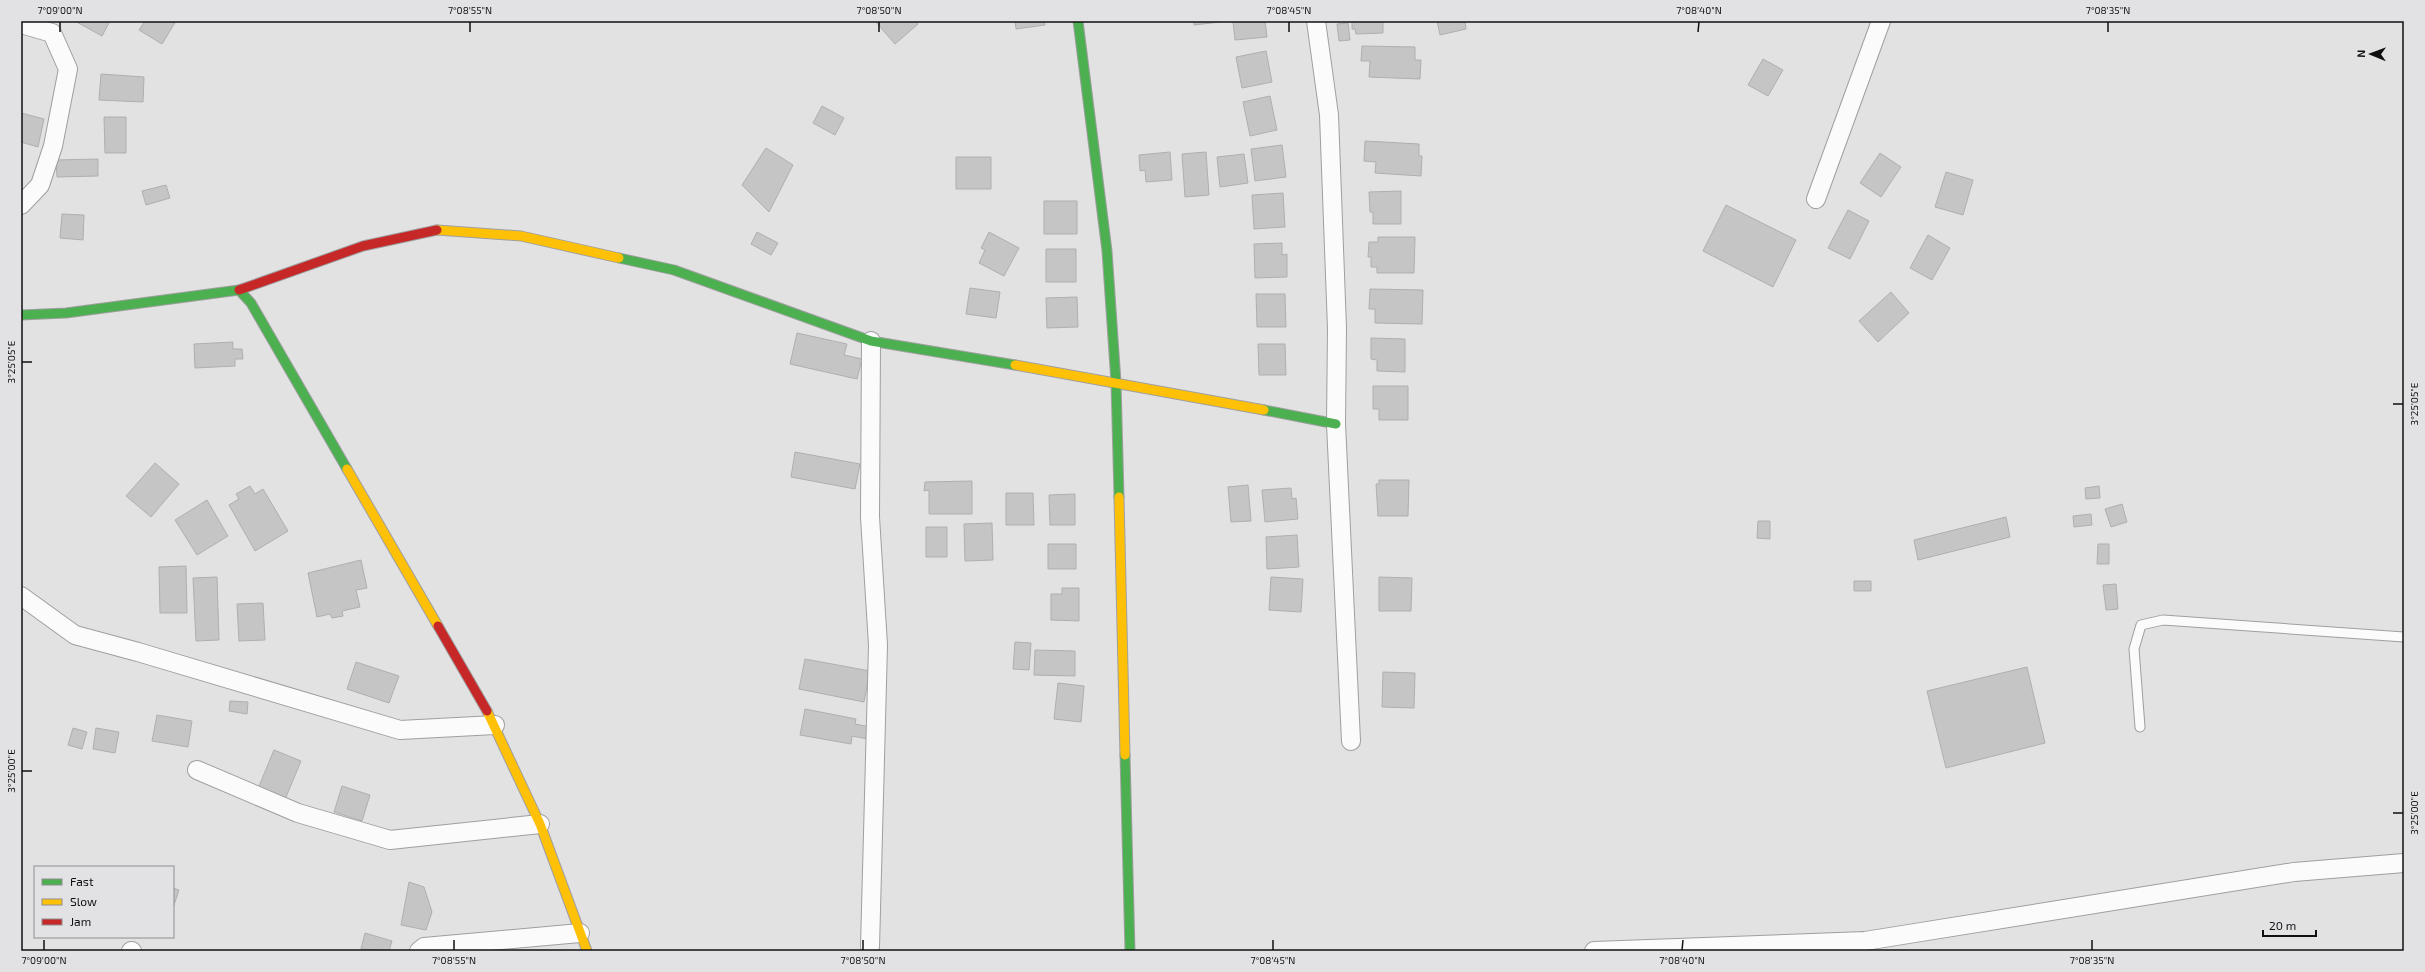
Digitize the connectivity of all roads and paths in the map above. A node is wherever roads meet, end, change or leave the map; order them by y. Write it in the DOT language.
graph roads {
  1 [pos="1078,21"];
  2 [pos="1316,21"];
  3 [pos="1881,21"];
  4 [pos="21,24"];
  5 [pos="1816,199"];
  6 [pos="21,205"];
  7 [pos="239,290"];
  8 [pos="21,315"];
  9 [pos="871,341"];
  10 [pos="1116,382"];
  11 [pos="1336,424"];
  12 [pos="21,596"];
  13 [pos="2404,637"];
  14 [pos="495,725"];
  15 [pos="2140,728"];
  16 [pos="1352,740"];
  17 [pos="197,770"];
  18 [pos="540,824"];
  19 [pos="2404,864"];
  20 [pos="580,933"];
  21 [pos="870,947"];
  22 [pos="419,951"];
  23 [pos="587,951"];
  24 [pos="1130,951"];
  25 [pos="1594,951"];
  1 -- 10 [label="street"];
  2 -- 11 [label="street"];
  3 -- 5 [label="street"];
  4 -- 6 [label="street"];
  7 -- 8 [label="street"];
  7 -- 9 [label="street"];
  7 -- 14 [label="street"];
  9 -- 10 [label="street"];
  9 -- 21 [label="street"];
  10 -- 11 [label="street"];
  10 -- 24 [label="street"];
  11 -- 16 [label="street"];
  12 -- 14 [label="street"];
  13 -- 15 [label="lane"];
  14 -- 18 [label="street"];
  17 -- 18 [label="street"];
  18 -- 20 [label="street"];
  19 -- 25 [label="street"];
  20 -- 22 [label="street"];
  20 -- 23 [label="street"];
}
